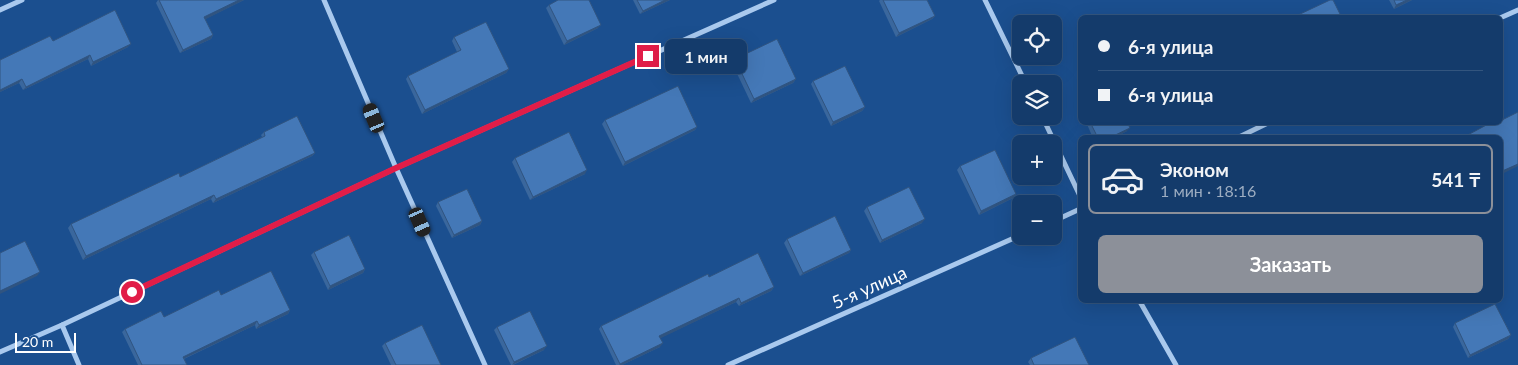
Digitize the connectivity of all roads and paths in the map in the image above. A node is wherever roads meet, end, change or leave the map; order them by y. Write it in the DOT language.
graph roads {
  1 [pos="22,0"];
  2 [pos="324,0"];
  3 [pos="774,0"];
  4 [pos="985,0"];
  5 [pos="0,10"];
  6 [pos="1518,10"];
  7 [pos="1503,17"];
  8 [pos="1022,75"];
  9 [pos="1046,125"];
  10 [pos="1264,125"];
  11 [pos="1243,135"];
  12 [pos="396,168"];
  13 [pos="1078,192"];
  14 [pos="1078,210"];
  15 [pos="1062,217"];
  16 [pos="1012,239"];
  17 [pos="1141,303"];
  18 [pos="62,325"];
  19 [pos="0,352"];
  20 [pos="80,365"];
  21 [pos="485,365"];
  22 [pos="728,365"];
  23 [pos="1176,365"];
  1 -- 5 [label="street"];
  2 -- 12 [label="street"];
  3 -- 12 [label="street"];
  4 -- 8 [label="street"];
  6 -- 7 [label="street"];
  9 -- 13 [label="street"];
  10 -- 11 [label="street"];
  12 -- 18 [label="street"];
  12 -- 21 [label="street"];
  14 -- 15 [label="street"];
  16 -- 22 [label="street, 5-я улица"];
  17 -- 23 [label="street"];
  18 -- 19 [label="street"];
  18 -- 20 [label="street"];
}
